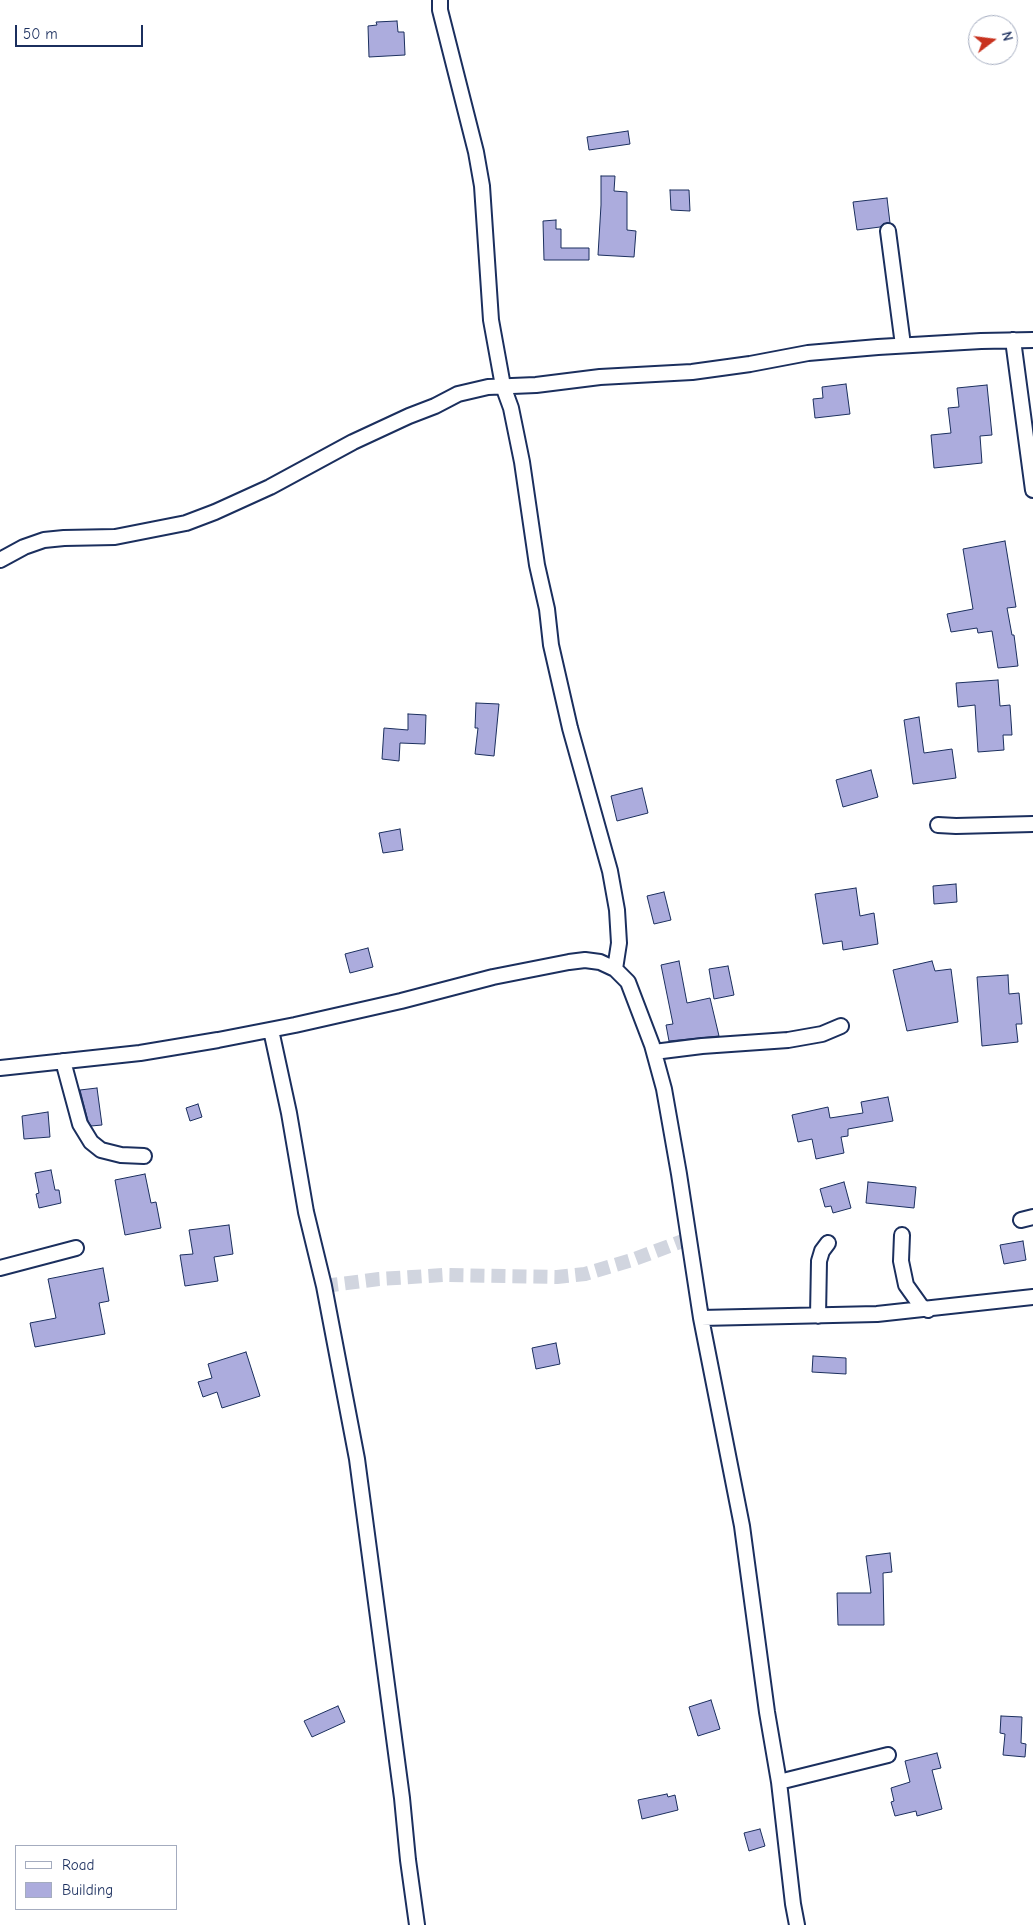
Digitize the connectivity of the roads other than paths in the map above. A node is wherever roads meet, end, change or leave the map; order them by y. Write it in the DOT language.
graph roads {
  1 [pos="440,0"];
  2 [pos="888,231"];
  3 [pos="1013,340"];
  4 [pos="1033,340"];
  5 [pos="903,346"];
  6 [pos="503,386"];
  7 [pos="1033,490"];
  8 [pos="0,560"];
  9 [pos="1033,824"];
  10 [pos="938,825"];
  11 [pos="616,969"];
  12 [pos="842,1026"];
  13 [pos="272,1030"];
  14 [pos="654,1052"];
  15 [pos="64,1061"];
  16 [pos="0,1068"];
  17 [pos="144,1156"];
  18 [pos="902,1235"];
  19 [pos="828,1243"];
  20 [pos="76,1248"];
  21 [pos="0,1268"];
  22 [pos="1033,1297"];
  23 [pos="928,1310"];
  24 [pos="818,1316"];
  25 [pos="701,1318"];
  26 [pos="888,1755"];
  27 [pos="779,1782"];
  28 [pos="417,1925"];
  29 [pos="797,1925"];
  1 -- 6 [label="street"];
  2 -- 5 [label="street"];
  3 -- 4 [label="street"];
  3 -- 5 [label="street"];
  3 -- 7 [label="street"];
  5 -- 6 [label="street"];
  6 -- 8 [label="street"];
  6 -- 11 [label="street"];
  9 -- 10 [label="street"];
  11 -- 13 [label="street"];
  11 -- 14 [label="street"];
  12 -- 14 [label="street"];
  13 -- 15 [label="street"];
  13 -- 28 [label="street"];
  14 -- 25 [label="street"];
  15 -- 16 [label="street"];
  15 -- 17 [label="street"];
  18 -- 23 [label="street"];
  19 -- 24 [label="street"];
  20 -- 21 [label="street"];
  22 -- 23 [label="street"];
  23 -- 24 [label="street"];
  24 -- 25 [label="street"];
  25 -- 27 [label="street"];
  26 -- 27 [label="street"];
  27 -- 29 [label="street"];
}
